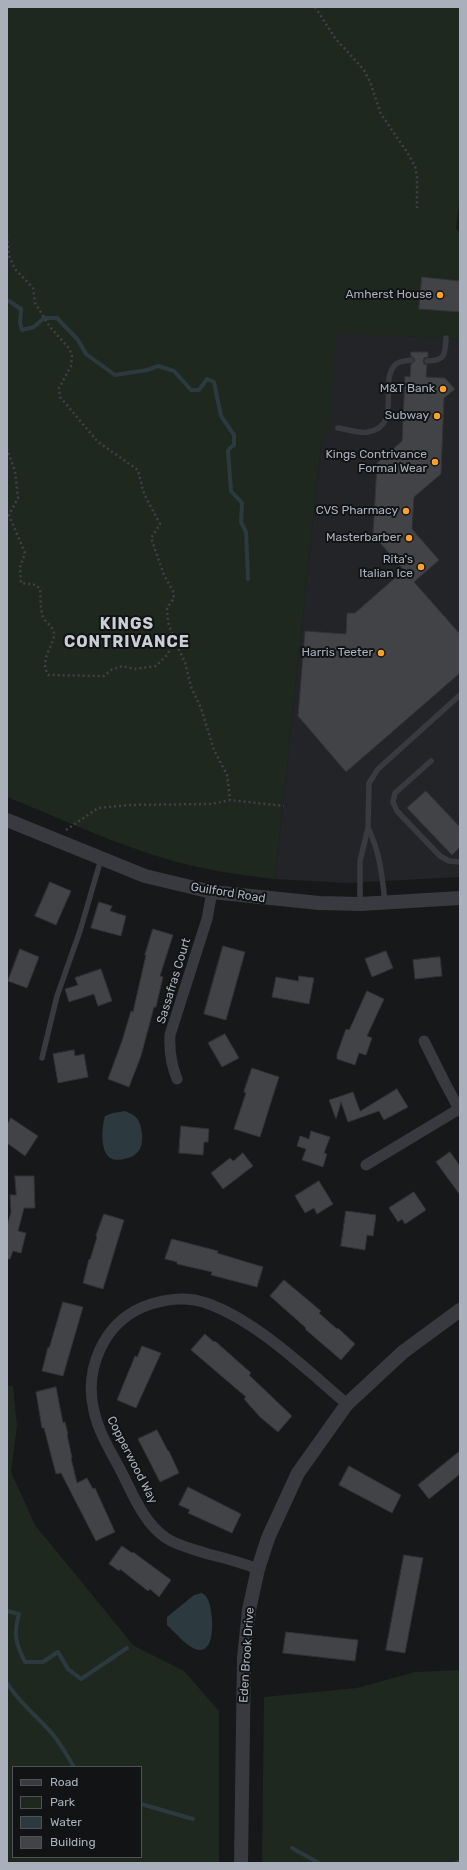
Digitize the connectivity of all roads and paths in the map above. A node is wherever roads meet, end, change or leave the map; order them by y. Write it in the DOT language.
graph roads {
  1 [pos="315,7"];
  2 [pos="417,208"];
  3 [pos="7,236"];
  4 [pos="446,338"];
  5 [pos="411,360"];
  6 [pos="427,361"];
  7 [pos="338,428"];
  8 [pos="7,449"];
  9 [pos="174,639"];
  10 [pos="460,695"];
  11 [pos="431,761"];
  12 [pos="230,800"];
  13 [pos="284,806"];
  14 [pos="7,820"];
  15 [pos="368,828"];
  16 [pos="53,839"];
  17 [pos="101,859"];
  18 [pos="460,862"];
  19 [pos="212,892"];
  20 [pos="460,898"];
  21 [pos="385,902"];
  22 [pos="360,904"];
  23 [pos="424,1041"];
  24 [pos="42,1058"];
  25 [pos="177,1079"];
  26 [pos="459,1110"];
  27 [pos="366,1165"];
  28 [pos="460,1310"];
  29 [pos="347,1404"];
  30 [pos="258,1569"];
  31 [pos="241,1863"];
  1 -- 2 [label="path"];
  3 -- 9 [label="path"];
  4 -- 6 [label="lane"];
  5 -- 7 [label="lane"];
  8 -- 9 [label="path"];
  9 -- 12 [label="path"];
  10 -- 15 [label="lane"];
  11 -- 18 [label="lane"];
  12 -- 13 [label="path"];
  12 -- 16 [label="path"];
  14 -- 16 [label="street, Guilford Road"];
  15 -- 21 [label="lane"];
  15 -- 22 [label="lane"];
  16 -- 17 [label="street, Guilford Road"];
  17 -- 19 [label="street, Guilford Road"];
  17 -- 24 [label="lane"];
  19 -- 22 [label="street, Guilford Road"];
  19 -- 25 [label="street, Sassafras Court"];
  20 -- 21 [label="street, Guilford Road"];
  21 -- 22 [label="street, Guilford Road"];
  23 -- 26 [label="street"];
  26 -- 27 [label="street"];
  28 -- 29 [label="street, Eden Brook Drive"];
  29 -- 30 [label="street, Eden Brook Drive"];
  29 -- 30 [label="street, Copperwood Way"];
  30 -- 31 [label="street, Eden Brook Drive"];
}
